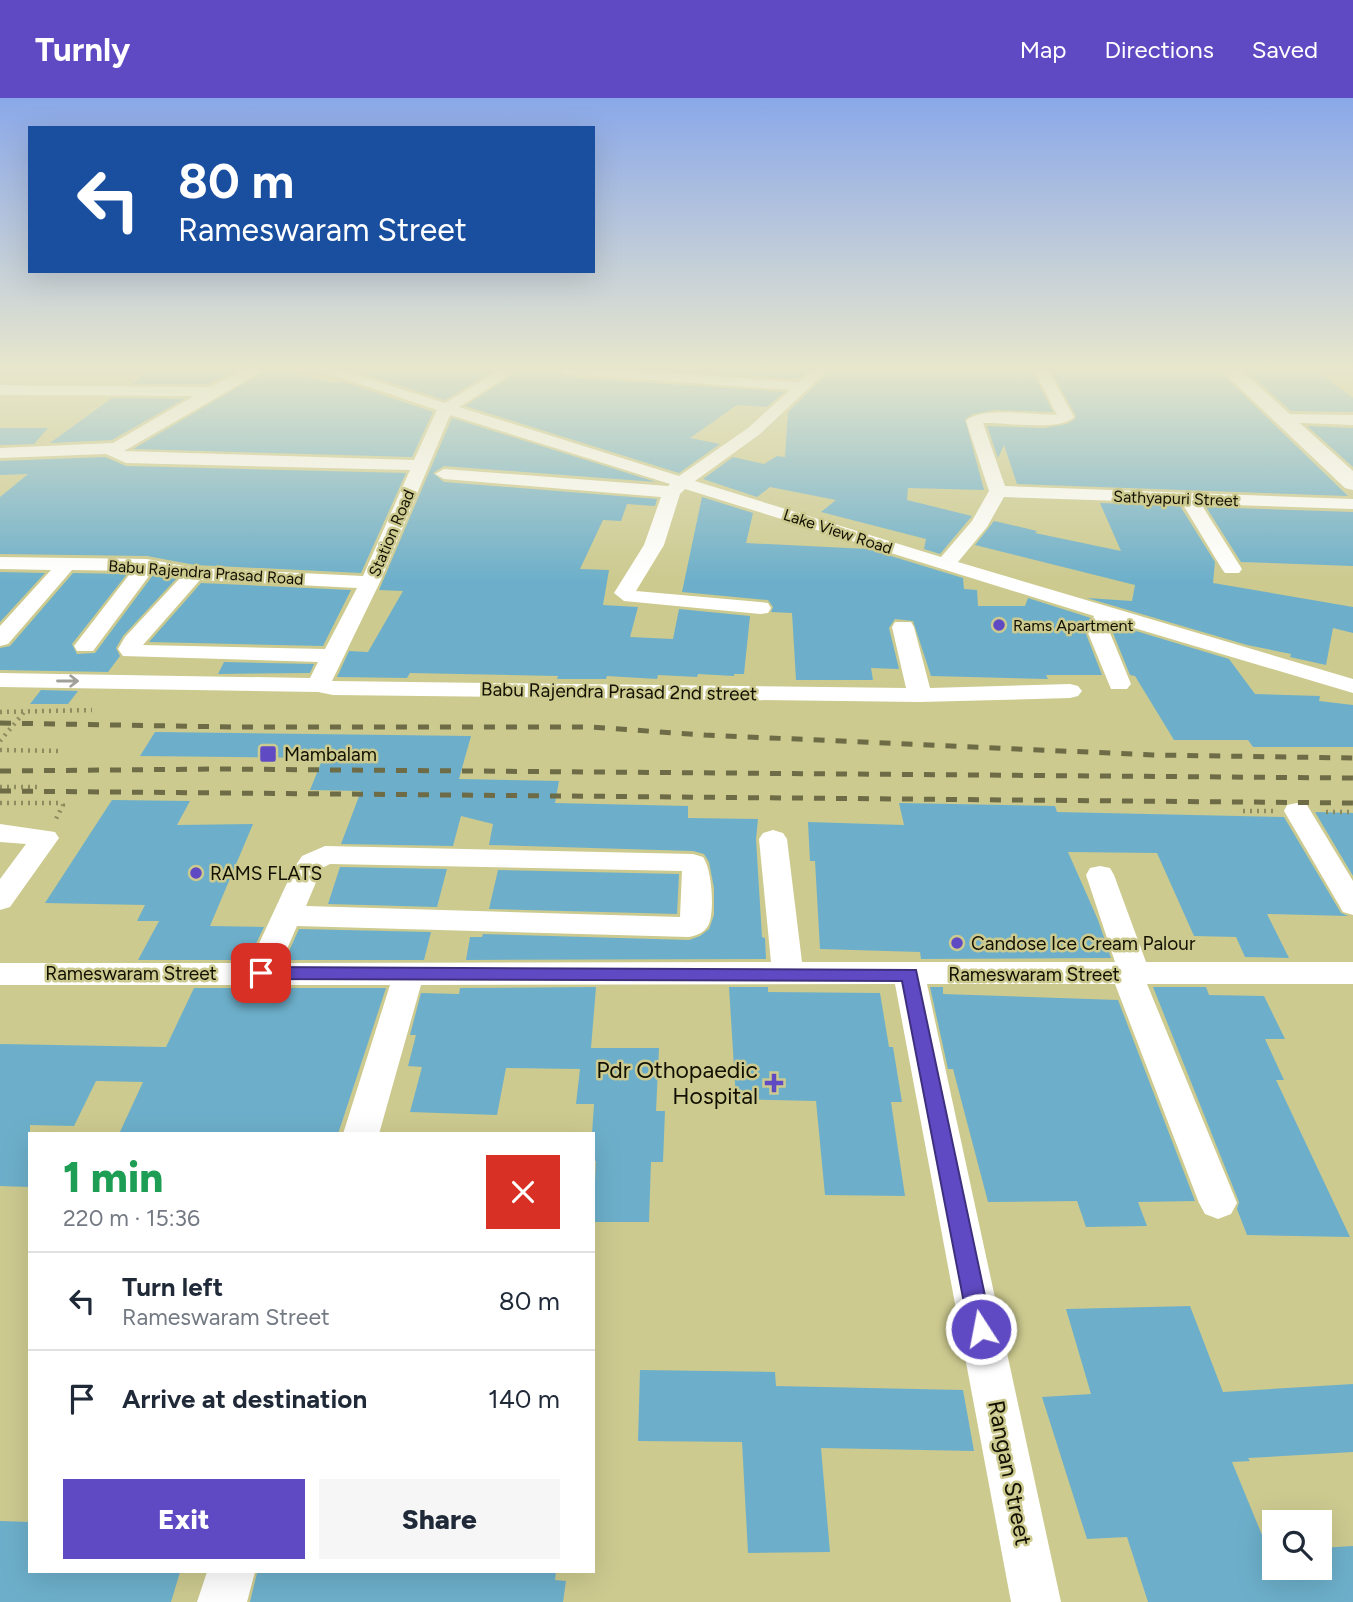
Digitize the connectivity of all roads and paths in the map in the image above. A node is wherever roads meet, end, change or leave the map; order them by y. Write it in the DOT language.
graph roads {
  1 [pos="130,440"];
  2 [pos="431,440"];
  3 [pos="538,440"];
  4 [pos="741,440"];
  5 [pos="981,440"];
  6 [pos="1309,440"];
  7 [pos="117,448"];
  8 [pos="0,453"];
  9 [pos="413,465"];
  10 [pos="443,474"];
  11 [pos="1351,478"];
  12 [pos="677,487"];
  13 [pos="998,491"];
  14 [pos="1189,499"];
  15 [pos="1353,504"];
  16 [pos="0,563"];
  17 [pos="66,565"];
  18 [pos="147,565"];
  19 [pos="945,565"];
  20 [pos="1232,569"];
  21 [pos="195,574"];
  22 [pos="370,582"];
  23 [pos="760,608"];
  24 [pos="1106,612"];
  25 [pos="903,627"];
  26 [pos="0,639"];
  27 [pos="85,646"];
  28 [pos="332,656"];
  29 [pos="0,680"];
  30 [pos="1119,684"];
  31 [pos="318,685"];
  32 [pos="1353,685"];
  33 [pos="1070,691"];
  34 [pos="920,695"];
  35 [pos="92,710"];
  36 [pos="25,711"];
  37 [pos="0,712"];
  38 [pos="0,741"];
  39 [pos="0,750"];
  40 [pos="60,751"];
  41 [pos="0,787"];
  42 [pos="37,787"];
  43 [pos="0,803"];
  44 [pos="1297,811"];
  45 [pos="0,833"];
  46 [pos="45,838"];
  47 [pos="773,839"];
  48 [pos="1100,875"];
  49 [pos="0,900"];
  50 [pos="1353,905"];
  51 [pos="288,916"];
  52 [pos="261,973"];
  53 [pos="1353,973"];
  54 [pos="0,974"];
  55 [pos="409,974"];
  56 [pos="788,974"];
  57 [pos="909,974"];
  58 [pos="1131,974"];
  59 [pos="362,1132"];
  60 [pos="1217,1203"];
  61 [pos="231,1573"];
  62 [pos="222,1602"];
  63 [pos="1036,1602"];
  1 -- 7 [label="street"];
  2 -- 22 [label="street, Station Road"];
  3 -- 12 [label="street, Lake View Road"];
  4 -- 12 [label="street"];
  5 -- 13 [label="street"];
  6 -- 11 [label="main road"];
  7 -- 8 [label="street"];
  7 -- 9 [label="street"];
  10 -- 12 [label="street"];
  12 -- 19 [label="street, Lake View Road"];
  12 -- 23 [label="street"];
  13 -- 14 [label="street, Sathyapuri Street"];
  13 -- 19 [label="street"];
  14 -- 15 [label="street, Sathyapuri Street"];
  14 -- 20 [label="street"];
  16 -- 17 [label="street, Babu Rajendra Prasad Road"];
  17 -- 18 [label="street, Babu Rajendra Prasad Road"];
  17 -- 26 [label="street"];
  18 -- 21 [label="street, Babu Rajendra Prasad Road"];
  18 -- 27 [label="street"];
  19 -- 24 [label="street, Lake View Road"];
  21 -- 22 [label="street, Babu Rajendra Prasad Road"];
  21 -- 28 [label="street"];
  22 -- 28 [label="street, Station Road"];
  24 -- 30 [label="street"];
  24 -- 32 [label="street, Lake View Road"];
  25 -- 34 [label="street"];
  28 -- 31 [label="street, Station Road"];
  29 -- 31 [label="street, Babu Rajendra Prasad 2nd street, one-way"];
  31 -- 34 [label="street, Babu Rajendra Prasad 2nd street"];
  33 -- 34 [label="street, Babu Rajendra Prasad 2nd street"];
  35 -- 36 [label="path"];
  36 -- 37 [label="path"];
  36 -- 38 [label="path"];
  39 -- 40 [label="path"];
  41 -- 42 [label="path"];
  43 -- 46 [label="path"];
  44 -- 50 [label="street"];
  45 -- 46 [label="street"];
  46 -- 49 [label="street"];
  47 -- 56 [label="street"];
  48 -- 58 [label="street"];
  51 -- 51 [label="street"];
  51 -- 52 [label="street"];
  52 -- 54 [label="street, Rameswaram Street"];
  52 -- 55 [label="street, Rameswaram Street"];
  53 -- 58 [label="street, Rameswaram Street"];
  55 -- 56 [label="street, Rameswaram Street"];
  55 -- 59 [label="street"];
  56 -- 57 [label="street, Rameswaram Street"];
  57 -- 58 [label="street, Rameswaram Street"];
  57 -- 63 [label="street, Rangan Street"];
  58 -- 60 [label="street"];
  61 -- 62 [label="street"];
}
